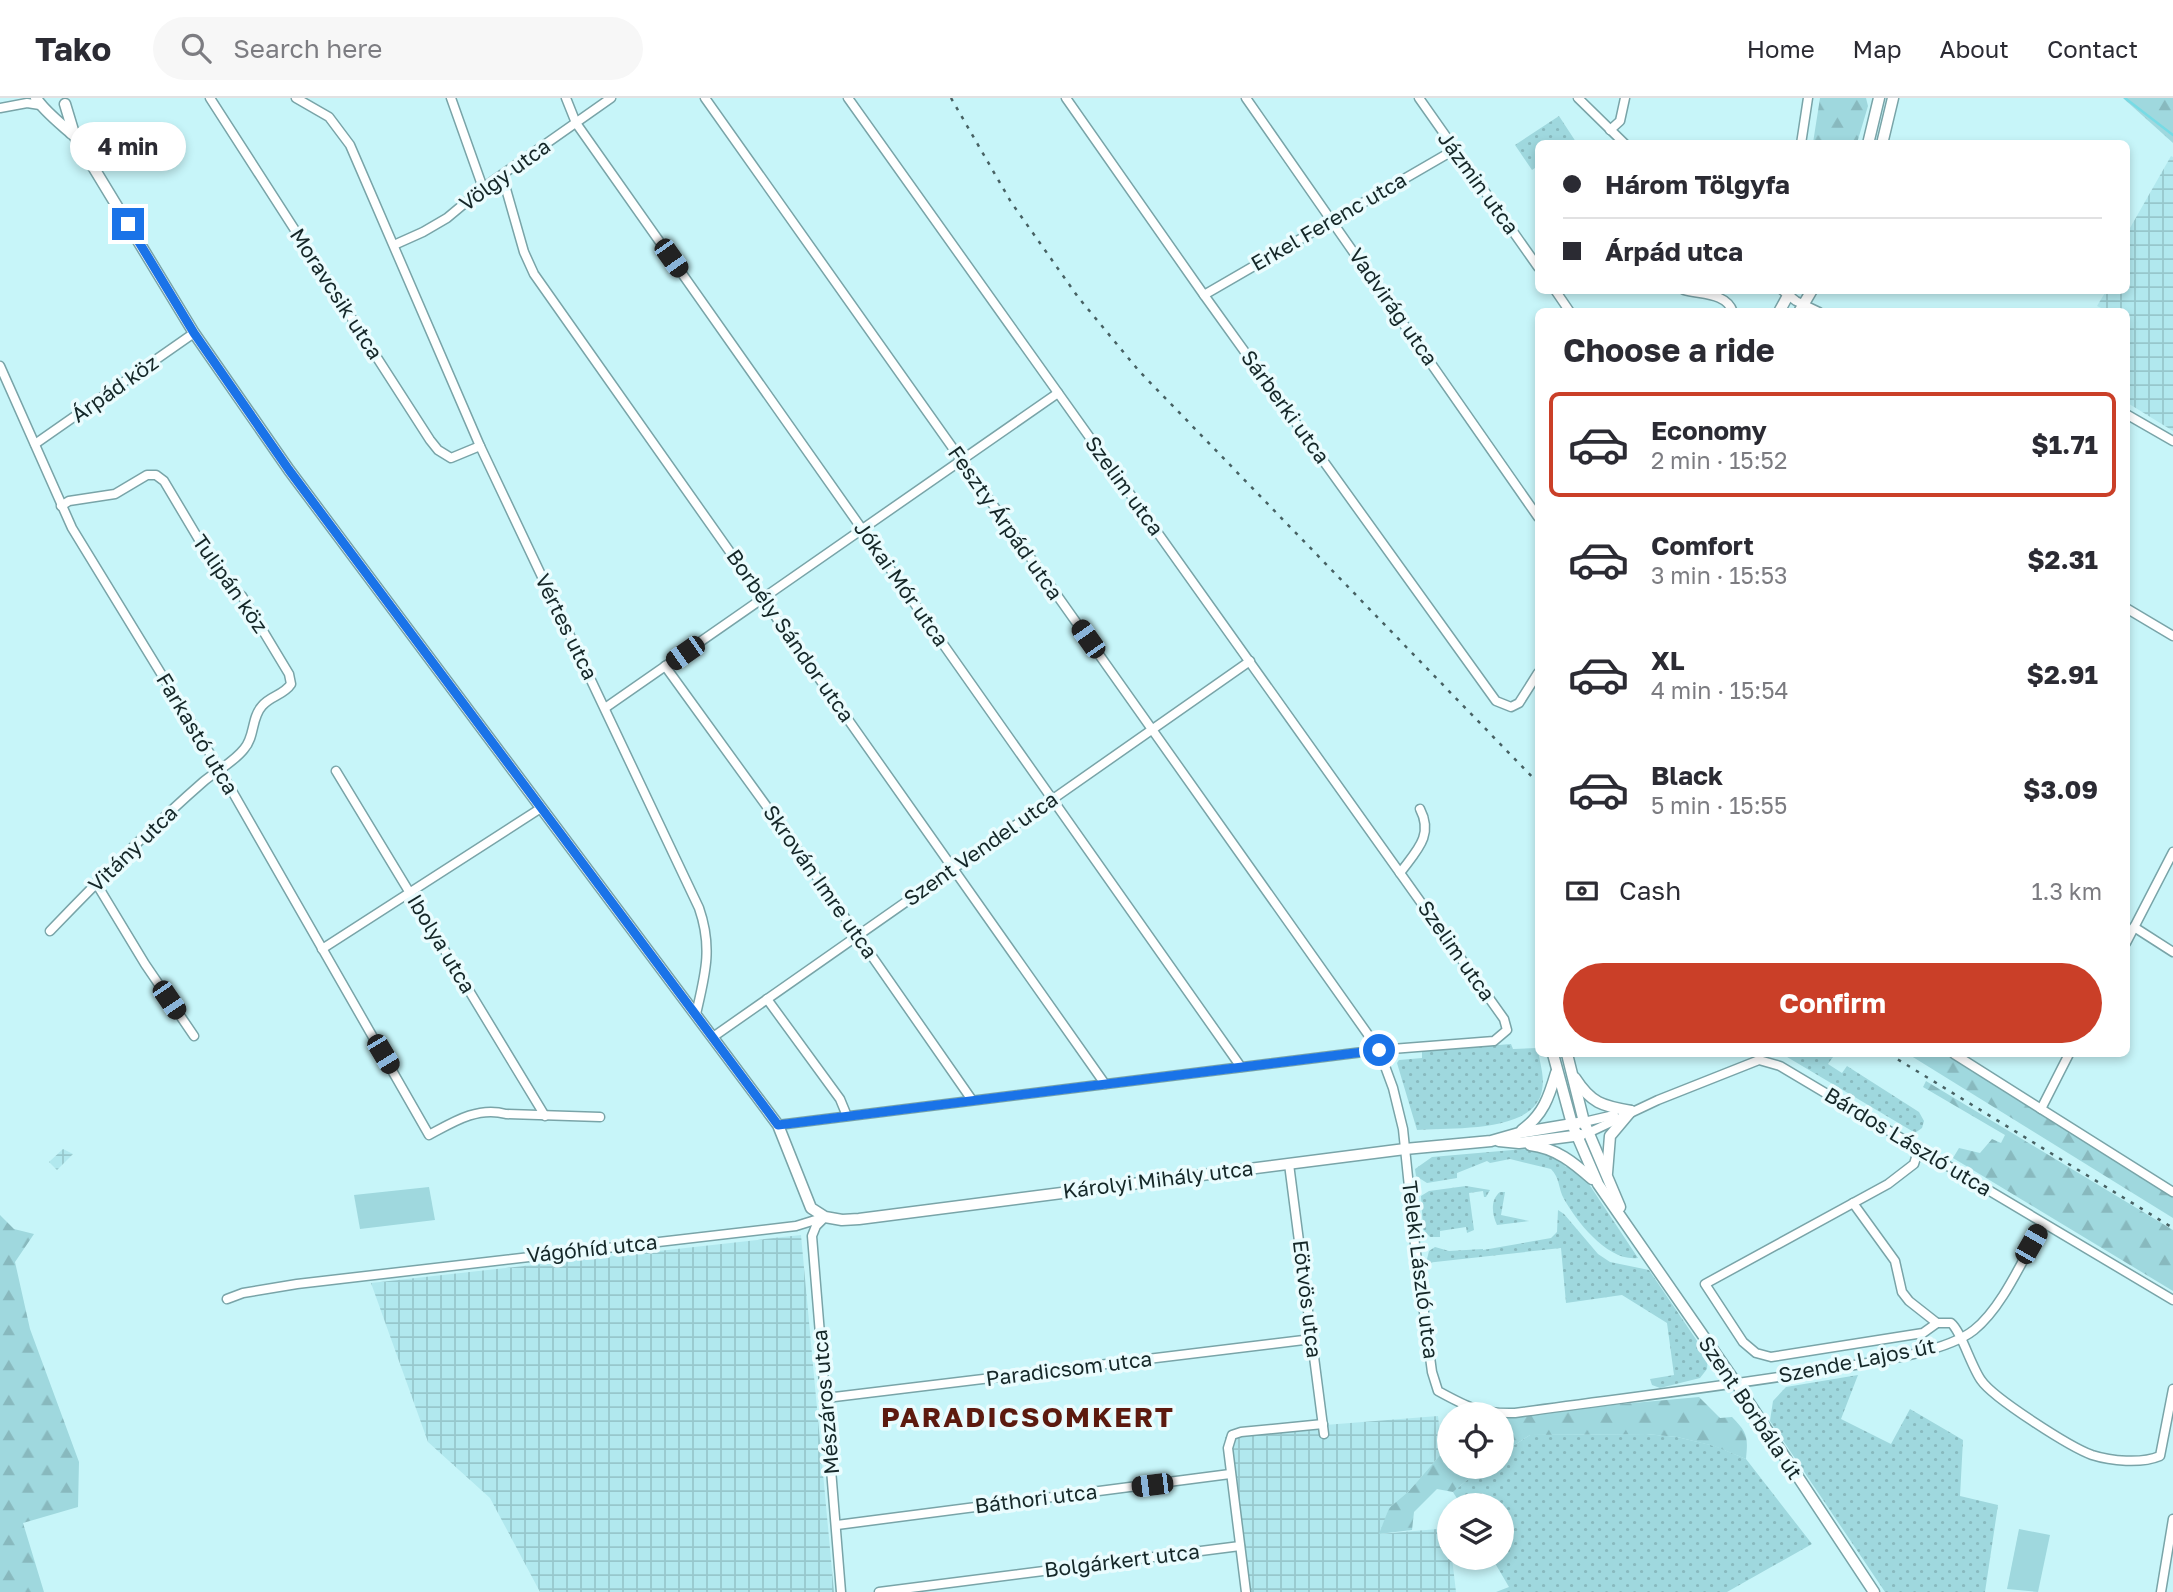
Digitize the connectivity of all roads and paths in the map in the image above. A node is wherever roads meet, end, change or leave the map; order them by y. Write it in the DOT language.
graph roads {
  1 [pos="7,98"];
  2 [pos="210,98"];
  3 [pos="296,98"];
  4 [pos="451,98"];
  5 [pos="566,98"];
  6 [pos="611,98"];
  7 [pos="705,98"];
  8 [pos="848,98"];
  9 [pos="1066,98"];
  10 [pos="1246,98"];
  11 [pos="1419,98"];
  12 [pos="1578,98"];
  13 [pos="1625,98"];
  14 [pos="1808,98"];
  15 [pos="1879,98"];
  16 [pos="1893,98"];
  17 [pos="65,101"];
  18 [pos="38,102"];
  19 [pos="0,106"];
  20 [pos="51,112"];
  21 [pos="576,123"];
  22 [pos="1610,130"];
  23 [pos="75,137"];
  24 [pos="1619,140"];
  25 [pos="1802,140"];
  26 [pos="1869,140"];
  27 [pos="1883,140"];
  28 [pos="1454,150"];
  29 [pos="502,175"];
  30 [pos="483,188"];
  31 [pos="1332,219"];
  32 [pos="394,245"];
  33 [pos="1535,263"];
  34 [pos="1703,294"];
  35 [pos="1789,294"];
  36 [pos="1204,295"];
  37 [pos="1732,308"];
  38 [pos="1801,308"];
  39 [pos="194,333"];
  40 [pos="0,366"];
  41 [pos="1058,393"];
  42 [pos="2130,416"];
  43 [pos="2173,441"];
  44 [pos="35,444"];
  45 [pos="480,446"];
  46 [pos="961,460"];
  47 [pos="61,506"];
  48 [pos="1535,513"];
  49 [pos="862,529"];
  50 [pos="763,598"];
  51 [pos="2130,610"];
  52 [pos="2173,636"];
  53 [pos="1250,661"];
  54 [pos="665,666"];
  55 [pos="1535,678"];
  56 [pos="605,708"];
  57 [pos="1152,729"];
  58 [pos="219,770"];
  59 [pos="336,771"];
  60 [pos="1052,799"];
  61 [pos="541,808"];
  62 [pos="1420,808"];
  63 [pos="2173,852"];
  64 [pos="954,868"];
  65 [pos="1401,873"];
  66 [pos="96,883"];
  67 [pos="410,892"];
  68 [pos="2134,927"];
  69 [pos="50,931"];
  70 [pos="2130,935"];
  71 [pos="857,936"];
  72 [pos="322,949"];
  73 [pos="2173,952"];
  74 [pos="767,999"];
  75 [pos="696,1014"];
  76 [pos="194,1036"];
  77 [pos="713,1037"];
  78 [pos="1379,1050"];
  79 [pos="1554,1057"];
  80 [pos="1567,1057"];
  81 [pos="1959,1057"];
  82 [pos="2067,1057"];
  83 [pos="1241,1067"];
  84 [pos="1569,1068"];
  85 [pos="1556,1070"];
  86 [pos="1105,1084"];
  87 [pos="972,1100"];
  88 [pos="2041,1109"];
  89 [pos="1631,1111"];
  90 [pos="545,1116"];
  91 [pos="847,1116"];
  92 [pos="600,1117"];
  93 [pos="1584,1122"];
  94 [pos="1572,1124"];
  95 [pos="778,1125"];
  96 [pos="1588,1133"];
  97 [pos="1576,1136"];
  98 [pos="1519,1138"];
  99 [pos="1919,1148"];
  100 [pos="1405,1149"];
  101 [pos="1289,1164"];
  102 [pos="1606,1177"];
  103 [pos="1598,1184"];
  104 [pos="2173,1192"];
  105 [pos="1853,1203"];
  106 [pos="825,1217"];
  107 [pos="1627,1224"];
  108 [pos="2043,1224"];
  109 [pos="227,1299"];
  110 [pos="2173,1300"];
  111 [pos="1937,1323"];
  112 [pos="1959,1338"];
  113 [pos="1312,1339"];
  114 [pos="1736,1384"];
  115 [pos="2173,1389"];
  116 [pos="1438,1391"];
  117 [pos="826,1398"];
  118 [pos="1323,1423"];
  119 [pos="1324,1434"];
  120 [pos="2162,1452"];
  121 [pos="2173,1454"];
  122 [pos="1230,1474"];
  123 [pos="2173,1519"];
  124 [pos="836,1525"];
  125 [pos="1240,1546"];
  126 [pos="2170,1552"];
  127 [pos="841,1592"];
  128 [pos="879,1592"];
  129 [pos="1247,1592"];
  130 [pos="1874,1592"];
  131 [pos="2161,1592"];
  1 -- 19 [label="street"];
  2 -- 45 [label="street, Moravcsik utca"];
  3 -- 32 [label="street, Vértes utca"];
  4 -- 30 [label="street"];
  5 -- 21 [label="street, Jókai Mór utca"];
  6 -- 21 [label="street, Völgy utca"];
  7 -- 46 [label="street, Feszty Árpád utca"];
  8 -- 41 [label="street, Szelim utca"];
  9 -- 36 [label="street, Sárberki utca"];
  10 -- 31 [label="street, Vadvirág utca"];
  11 -- 28 [label="street, Jázmin utca"];
  12 -- 22 [label="street"];
  13 -- 22 [label="street"];
  14 -- 25 [label="street"];
  15 -- 26 [label="street"];
  16 -- 27 [label="street"];
  17 -- 20 [label="street"];
  17 -- 23 [label="street"];
  18 -- 19 [label="street"];
  18 -- 20 [label="street"];
  20 -- 23 [label="street"];
  21 -- 29 [label="street, Völgy utca"];
  21 -- 49 [label="street, Jókai Mór utca"];
  22 -- 24 [label="street"];
  23 -- 39 [label="street"];
  28 -- 31 [label="street, Erkel Ferenc utca"];
  28 -- 33 [label="street, Jázmin utca"];
  29 -- 30 [label="street, Völgy utca"];
  29 -- 50 [label="street, Borbély Sándor utca"];
  30 -- 32 [label="street, Völgy utca"];
  31 -- 36 [label="street, Erkel Ferenc utca"];
  31 -- 48 [label="street, Vadvirág utca"];
  32 -- 45 [label="street, Vértes utca"];
  34 -- 37 [label="street"];
  35 -- 38 [label="street"];
  36 -- 55 [label="street, Sárberki utca"];
  39 -- 44 [label="street, Árpád köz"];
  39 -- 61 [label="street"];
  40 -- 44 [label="street, Farkastó utca"];
  41 -- 46 [label="street"];
  41 -- 53 [label="street, Szelim utca"];
  42 -- 43 [label="street"];
  44 -- 47 [label="street, Farkastó utca"];
  45 -- 56 [label="street, Vértes utca"];
  46 -- 49 [label="street"];
  46 -- 57 [label="street, Feszty Árpád utca"];
  47 -- 58 [label="street, Farkastó utca"];
  47 -- 58 [label="street, Tulipán köz"];
  49 -- 50 [label="street"];
  49 -- 60 [label="street, Jókai Mór utca"];
  50 -- 54 [label="street"];
  50 -- 64 [label="street, Borbély Sándor utca"];
  51 -- 52 [label="street"];
  53 -- 57 [label="street, Szent Vendel utca"];
  53 -- 65 [label="street, Szelim utca"];
  54 -- 56 [label="street"];
  54 -- 71 [label="street, Skrován Imre utca"];
  56 -- 75 [label="street, Vértes utca"];
  57 -- 60 [label="street, Szent Vendel utca"];
  57 -- 78 [label="street, Feszty Árpád utca"];
  58 -- 66 [label="street, Vitány utca"];
  58 -- 72 [label="street, Farkastó utca"];
  59 -- 67 [label="street, Ibolya utca"];
  60 -- 64 [label="street, Szent Vendel utca"];
  60 -- 83 [label="street, Jókai Mór utca"];
  61 -- 67 [label="street"];
  61 -- 75 [label="street"];
  62 -- 65 [label="street"];
  63 -- 68 [label="street"];
  64 -- 71 [label="street, Szent Vendel utca"];
  64 -- 86 [label="street, Borbély Sándor utca"];
  65 -- 78 [label="street, Szelim utca"];
  66 -- 69 [label="street, Vitány utca"];
  66 -- 76 [label="street"];
  67 -- 72 [label="street"];
  67 -- 90 [label="street, Ibolya utca"];
  68 -- 70 [label="street"];
  68 -- 73 [label="street"];
  71 -- 74 [label="street, Szent Vendel utca"];
  71 -- 87 [label="street, Skrován Imre utca"];
  72 -- 90 [label="street, Farkastó utca"];
  74 -- 77 [label="street, Szent Vendel utca"];
  74 -- 91 [label="street"];
  75 -- 77 [label="street"];
  77 -- 95 [label="street"];
  78 -- 83 [label="street"];
  78 -- 100 [label="street, Teleki László utca"];
  79 -- 85 [label="street, Szent Borbála út"];
  80 -- 84 [label="street, Szent Borbála út"];
  81 -- 88 [label="street"];
  82 -- 88 [label="street"];
  83 -- 86 [label="street"];
  84 -- 89 [label="street"];
  84 -- 93 [label="street, Szent Borbála út"];
  85 -- 94 [label="street, Szent Borbála út"];
  85 -- 98 [label="street"];
  86 -- 87 [label="street"];
  87 -- 91 [label="street"];
  88 -- 104 [label="street"];
  89 -- 93 [label="street"];
  89 -- 96 [label="street, Károlyi Mihály utca"];
  89 -- 99 [label="street, Bárdos László utca"];
  89 -- 102 [label="street"];
  90 -- 92 [label="street"];
  91 -- 95 [label="street"];
  93 -- 94 [label="street, Károlyi Mihály utca"];
  93 -- 96 [label="street, Szent Borbála út"];
  94 -- 97 [label="street, Szent Borbála út"];
  94 -- 98 [label="street, Károlyi Mihály utca"];
  95 -- 106 [label="street"];
  96 -- 97 [label="street, Károlyi Mihály utca"];
  96 -- 102 [label="street, Szent Borbála út"];
  97 -- 98 [label="street, Károlyi Mihály utca"];
  97 -- 103 [label="street, Szent Borbála út"];
  98 -- 100 [label="street, Károlyi Mihály utca"];
  98 -- 103 [label="street"];
  99 -- 105 [label="street"];
  99 -- 108 [label="street, Bárdos László utca"];
  100 -- 101 [label="street, Károlyi Mihály utca"];
  100 -- 116 [label="street, Teleki László utca"];
  101 -- 106 [label="street, Károlyi Mihály utca"];
  101 -- 113 [label="street, Eötvös utca"];
  102 -- 107 [label="street, Szent Borbála út"];
  103 -- 107 [label="street, Szent Borbála út"];
  105 -- 111 [label="street"];
  105 -- 111 [label="street"];
  106 -- 109 [label="street, Vágóhíd utca"];
  106 -- 117 [label="street, Mészáros utca"];
  107 -- 114 [label="street, Szent Borbála út"];
  108 -- 110 [label="street, Bárdos László utca"];
  108 -- 112 [label="street, Szende Lajos út"];
  111 -- 112 [label="street"];
  112 -- 114 [label="street, Szende Lajos út"];
  112 -- 120 [label="street"];
  113 -- 117 [label="street, Paradicsom utca"];
  113 -- 118 [label="street, Eötvös utca"];
  114 -- 116 [label="street, Szende Lajos út"];
  114 -- 130 [label="street, Szent Borbála út"];
  115 -- 120 [label="street"];
  117 -- 124 [label="street, Mészáros utca"];
  118 -- 119 [label="street, Eötvös utca"];
  118 -- 122 [label="street"];
  120 -- 121 [label="street"];
  122 -- 124 [label="street, Báthori utca"];
  122 -- 125 [label="street"];
  123 -- 126 [label="street"];
  124 -- 127 [label="street, Mészáros utca"];
  125 -- 128 [label="street, Bolgárkert utca"];
  125 -- 129 [label="street"];
  126 -- 131 [label="street"];
}
